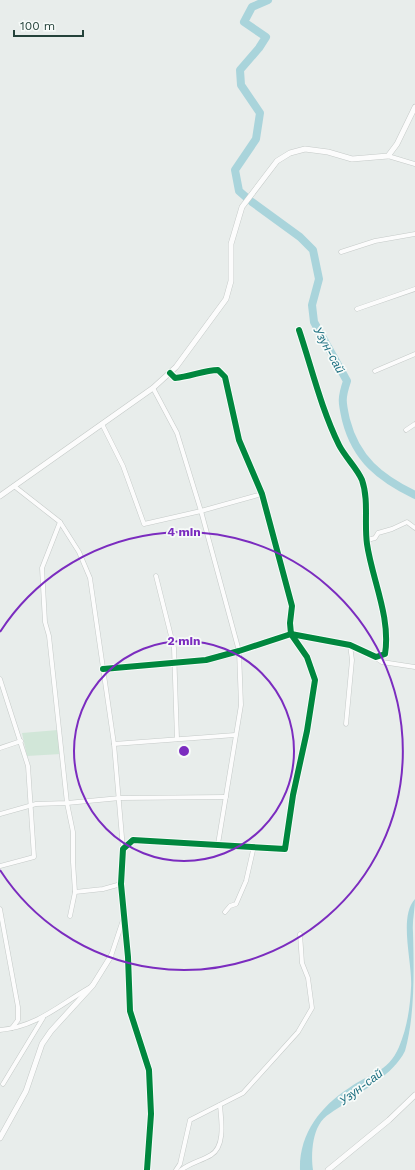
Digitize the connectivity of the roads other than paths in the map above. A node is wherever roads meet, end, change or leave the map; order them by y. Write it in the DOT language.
graph roads {
  1 [pos="415,108"];
  2 [pos="388,156"];
  3 [pos="415,164"];
  4 [pos="415,234"];
  5 [pos="341,252"];
  6 [pos="415,289"];
  7 [pos="357,309"];
  8 [pos="299,330"];
  9 [pos="415,354"];
  10 [pos="375,371"];
  11 [pos="170,373"];
  12 [pos="153,388"];
  13 [pos="102,424"];
  14 [pos="415,424"];
  15 [pos="406,430"];
  16 [pos="14,486"];
  17 [pos="262,494"];
  18 [pos="0,496"];
  19 [pos="201,511"];
  20 [pos="60,522"];
  21 [pos="415,528"];
  22 [pos="367,540"];
  23 [pos="156,576"];
  24 [pos="291,634"];
  25 [pos="350,646"];
  26 [pos="239,651"];
  27 [pos="376,657"];
  28 [pos="175,663"];
  29 [pos="415,667"];
  30 [pos="103,669"];
  31 [pos="0,679"];
  32 [pos="346,724"];
  33 [pos="235,735"];
  34 [pos="177,739"];
  35 [pos="21,741"];
  36 [pos="114,744"];
  37 [pos="0,748"];
  38 [pos="226,796"];
  39 [pos="120,798"];
  40 [pos="67,803"];
  41 [pos="31,805"];
  42 [pos="0,814"];
  43 [pos="218,844"];
  44 [pos="254,846"];
  45 [pos="123,850"];
  46 [pos="0,866"];
  47 [pos="121,884"];
  48 [pos="75,892"];
  49 [pos="0,909"];
  50 [pos="225,912"];
  51 [pos="70,916"];
  52 [pos="123,919"];
  53 [pos="300,934"];
  54 [pos="111,956"];
  55 [pos="93,986"];
  56 [pos="43,1018"];
  57 [pos="12,1028"];
  58 [pos="0,1030"];
  59 [pos="3,1084"];
  60 [pos="415,1095"];
  61 [pos="220,1105"];
  62 [pos="0,1138"];
  63 [pos="148,1170"];
  64 [pos="176,1170"];
  65 [pos="181,1170"];
  66 [pos="328,1170"];
  1 -- 2 [label="street"];
  2 -- 3 [label="street"];
  2 -- 11 [label="street"];
  4 -- 5 [label="street"];
  6 -- 7 [label="street"];
  8 -- 22 [label="street"];
  9 -- 10 [label="street"];
  11 -- 12 [label="street"];
  11 -- 17 [label="street"];
  12 -- 13 [label="street"];
  12 -- 19 [label="street"];
  13 -- 16 [label="street"];
  13 -- 19 [label="street"];
  14 -- 15 [label="street"];
  16 -- 18 [label="street"];
  16 -- 20 [label="street"];
  17 -- 19 [label="street"];
  17 -- 24 [label="street"];
  19 -- 26 [label="street"];
  20 -- 30 [label="street"];
  20 -- 40 [label="street"];
  21 -- 22 [label="street"];
  22 -- 27 [label="street"];
  23 -- 28 [label="street"];
  24 -- 25 [label="street"];
  24 -- 26 [label="street"];
  24 -- 44 [label="street"];
  25 -- 27 [label="street"];
  25 -- 32 [label="street"];
  26 -- 28 [label="street"];
  26 -- 33 [label="street"];
  27 -- 29 [label="street"];
  28 -- 30 [label="street"];
  28 -- 34 [label="street"];
  30 -- 36 [label="street"];
  31 -- 35 [label="street"];
  33 -- 34 [label="street"];
  33 -- 38 [label="street"];
  34 -- 36 [label="street"];
  35 -- 37 [label="street"];
  35 -- 41 [label="street"];
  36 -- 39 [label="street"];
  38 -- 39 [label="street"];
  38 -- 43 [label="street"];
  39 -- 40 [label="street"];
  39 -- 45 [label="street"];
  40 -- 41 [label="street"];
  40 -- 48 [label="street"];
  41 -- 42 [label="street"];
  41 -- 46 [label="street"];
  43 -- 44 [label="street"];
  43 -- 45 [label="street"];
  44 -- 50 [label="street"];
  45 -- 47 [label="street"];
  47 -- 48 [label="street"];
  47 -- 52 [label="street"];
  48 -- 51 [label="street"];
  49 -- 57 [label="street"];
  52 -- 54 [label="street"];
  52 -- 63 [label="street"];
  53 -- 61 [label="street"];
  54 -- 55 [label="street"];
  55 -- 56 [label="street"];
  55 -- 62 [label="street"];
  56 -- 57 [label="street"];
  56 -- 59 [label="street"];
  57 -- 58 [label="street"];
  60 -- 66 [label="street"];
  61 -- 64 [label="street"];
  61 -- 65 [label="street"];
}
